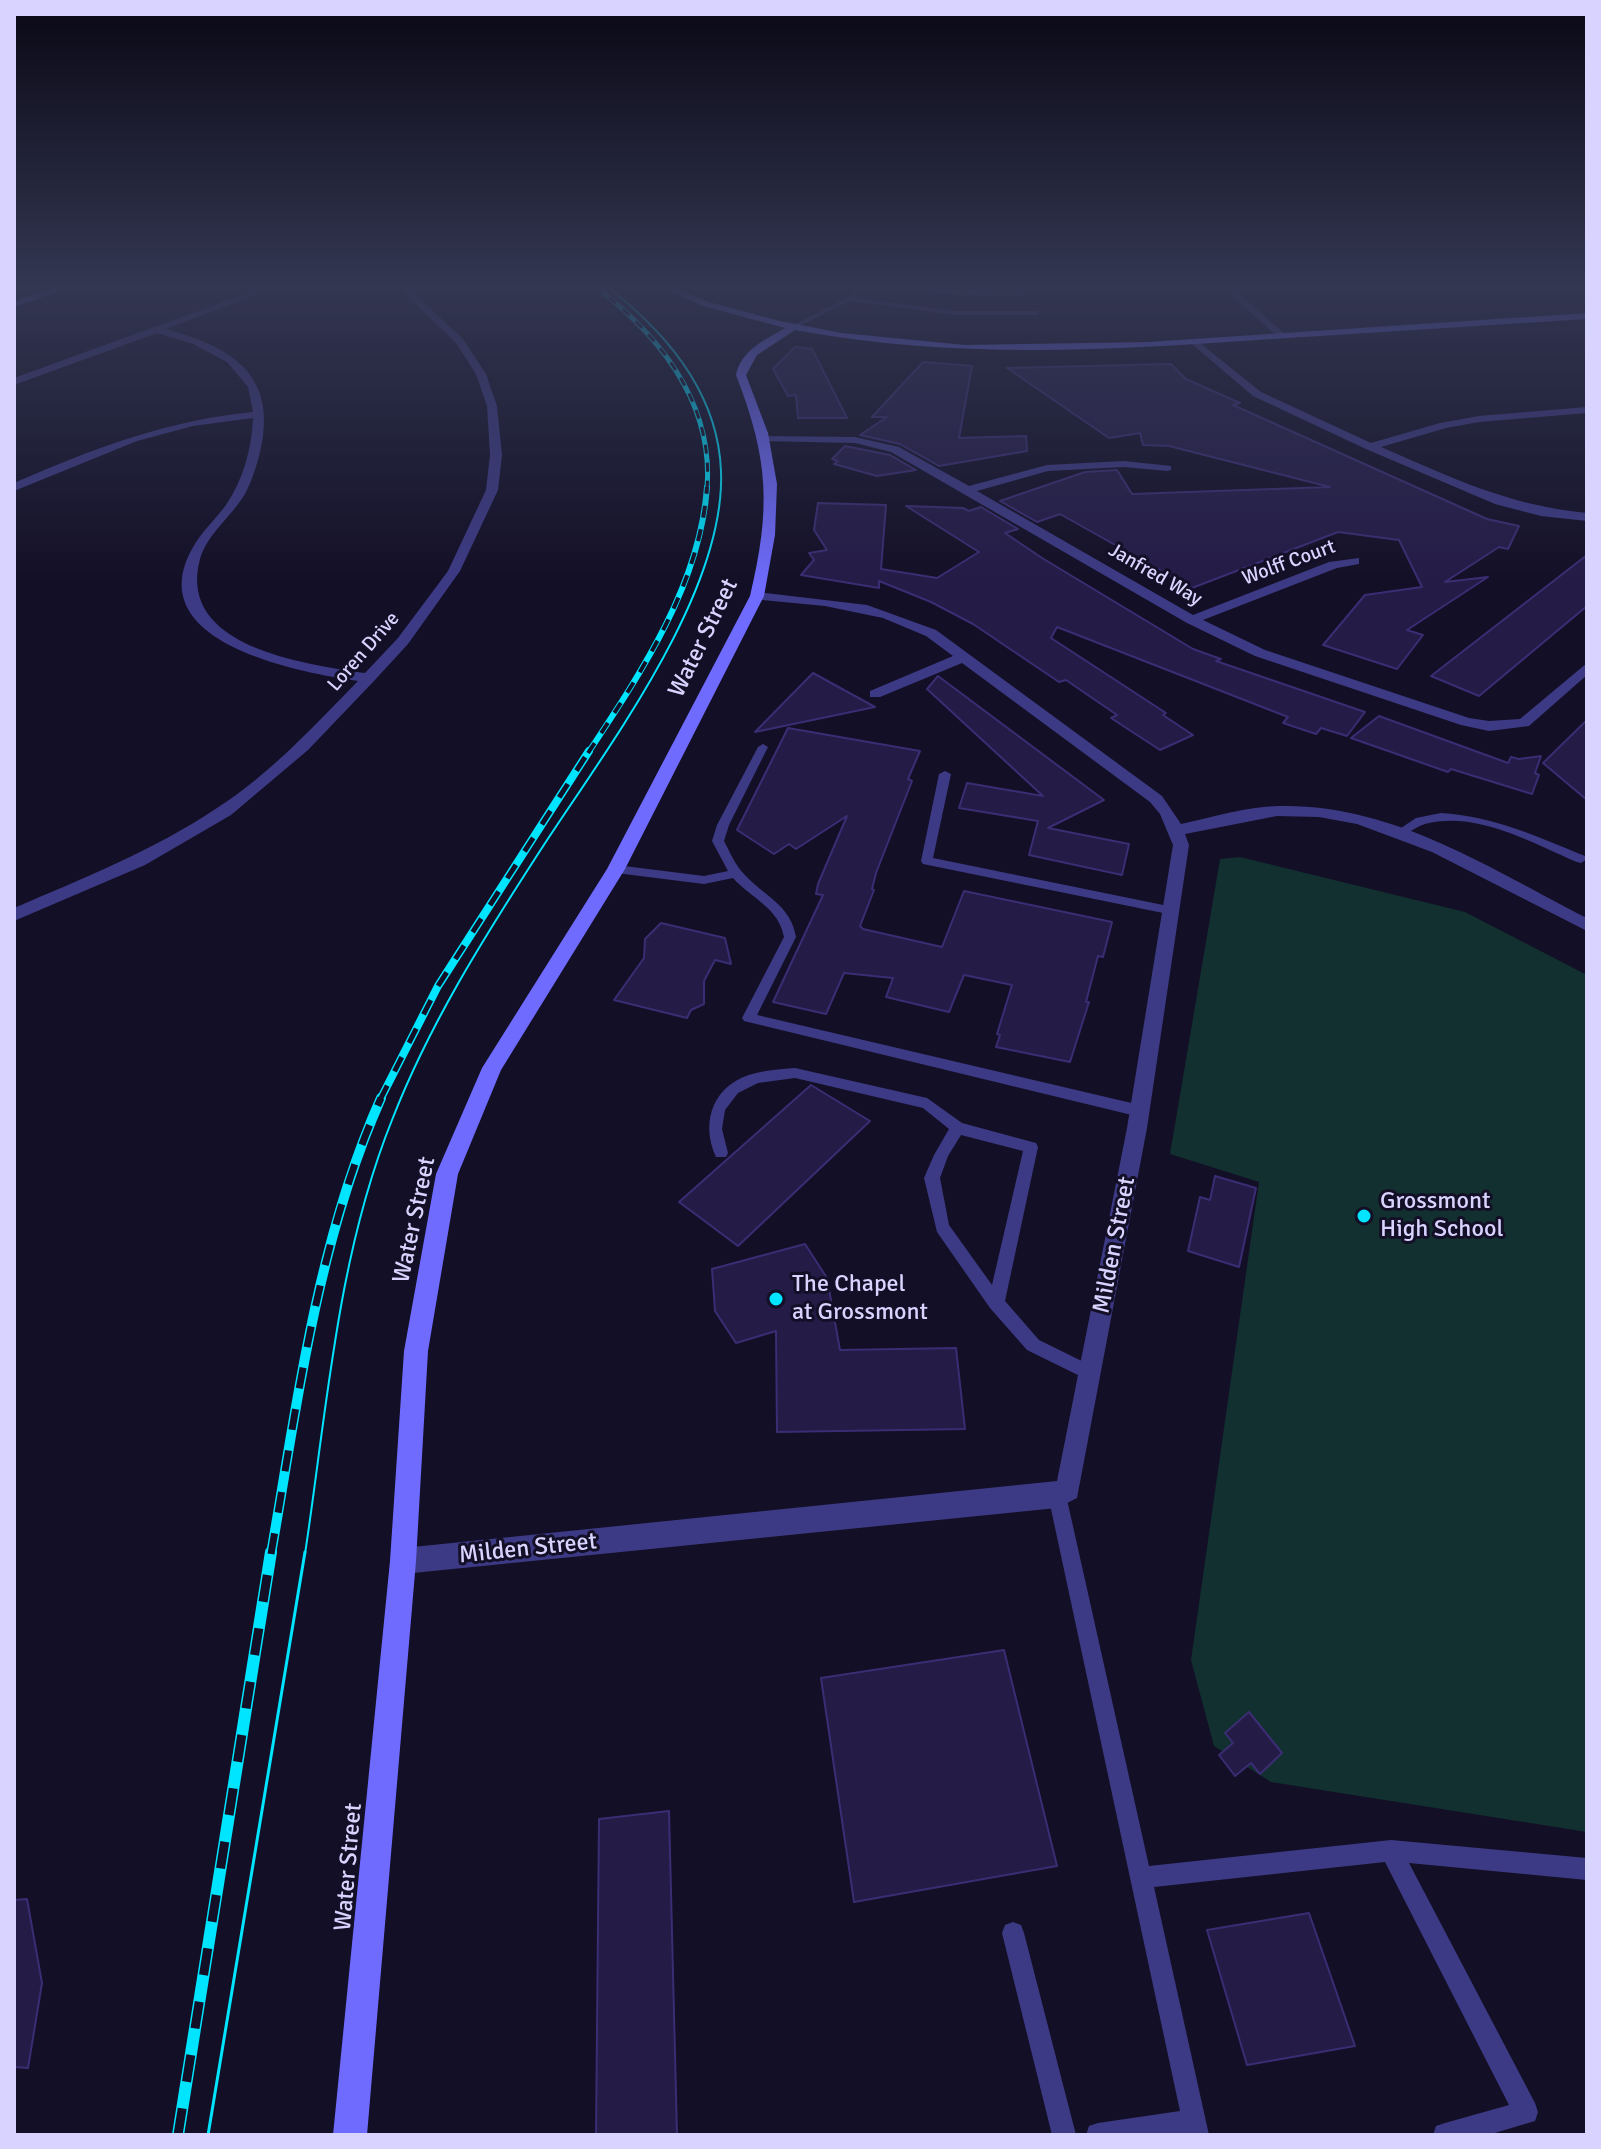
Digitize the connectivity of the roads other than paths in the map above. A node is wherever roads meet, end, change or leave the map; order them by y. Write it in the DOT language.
graph roads {
  1 [pos="253,386"];
  2 [pos="485,386"];
  3 [pos="746,386"];
  4 [pos="1248,386"];
  5 [pos="1587,410"];
  6 [pos="260,414"];
  7 [pos="766,439"];
  8 [pos="1370,447"];
  9 [pos="1167,468"];
  10 [pos="14,487"];
  11 [pos="969,490"];
  12 [pos="1587,517"];
  13 [pos="1354,561"];
  14 [pos="757,596"];
  15 [pos="1192,620"];
  16 [pos="964,657"];
  17 [pos="1587,667"];
  18 [pos="369,678"];
  19 [pos="875,694"];
  20 [pos="763,747"];
  21 [pos="945,774"];
  22 [pos="1175,831"];
  23 [pos="1401,832"];
  24 [pos="1581,859"];
  25 [pos="616,869"];
  26 [pos="736,873"];
  27 [pos="14,895"];
  28 [pos="1173,911"];
  29 [pos="20,913"];
  30 [pos="1587,925"];
  31 [pos="1140,1111"];
  32 [pos="957,1128"];
  33 [pos="721,1153"];
  34 [pos="996,1303"];
  35 [pos="1090,1373"];
  36 [pos="1057,1495"];
  37 [pos="403,1561"];
  38 [pos="1391,1851"];
  39 [pos="1587,1869"];
  40 [pos="1140,1878"];
  41 [pos="1013,1933"];
  42 [pos="1196,2128"];
  43 [pos="350,2135"];
  44 [pos="1064,2135"];
  45 [pos="1098,2135"];
  46 [pos="1445,2135"];
  1 -- 6 [label="street"];
  2 -- 18 [label="street, Loren Drive"];
  3 -- 7 [label="street, Water Street"];
  4 -- 8 [label="street"];
  5 -- 8 [label="street"];
  6 -- 10 [label="street"];
  6 -- 18 [label="street"];
  7 -- 11 [label="street, Janfred Way"];
  7 -- 14 [label="street, Water Street"];
  8 -- 12 [label="street"];
  9 -- 11 [label="street"];
  11 -- 15 [label="street, Janfred Way"];
  13 -- 15 [label="street, Wolff Court"];
  14 -- 16 [label="street, Milden Street"];
  14 -- 25 [label="street, Water Street"];
  15 -- 17 [label="street, Janfred Way"];
  16 -- 19 [label="street"];
  16 -- 22 [label="street, Milden Street"];
  18 -- 29 [label="street, Loren Drive"];
  20 -- 26 [label="lane"];
  21 -- 28 [label="lane"];
  22 -- 23 [label="street"];
  22 -- 28 [label="street, Milden Street"];
  23 -- 24 [label="lane"];
  23 -- 30 [label="street"];
  25 -- 26 [label="lane"];
  25 -- 37 [label="street, Water Street"];
  26 -- 31 [label="lane"];
  27 -- 29 [label="street"];
  28 -- 31 [label="street, Milden Street"];
  31 -- 35 [label="street, Milden Street"];
  32 -- 33 [label="lane"];
  32 -- 34 [label="lane"];
  32 -- 34 [label="lane"];
  34 -- 35 [label="lane"];
  35 -- 36 [label="street, Milden Street"];
  36 -- 37 [label="street, Milden Street"];
  36 -- 40 [label="lane"];
  37 -- 43 [label="street, Water Street"];
  38 -- 39 [label="lane"];
  38 -- 40 [label="lane"];
  38 -- 46 [label="lane"];
  40 -- 42 [label="lane"];
  41 -- 44 [label="lane"];
  42 -- 45 [label="lane"];
}
